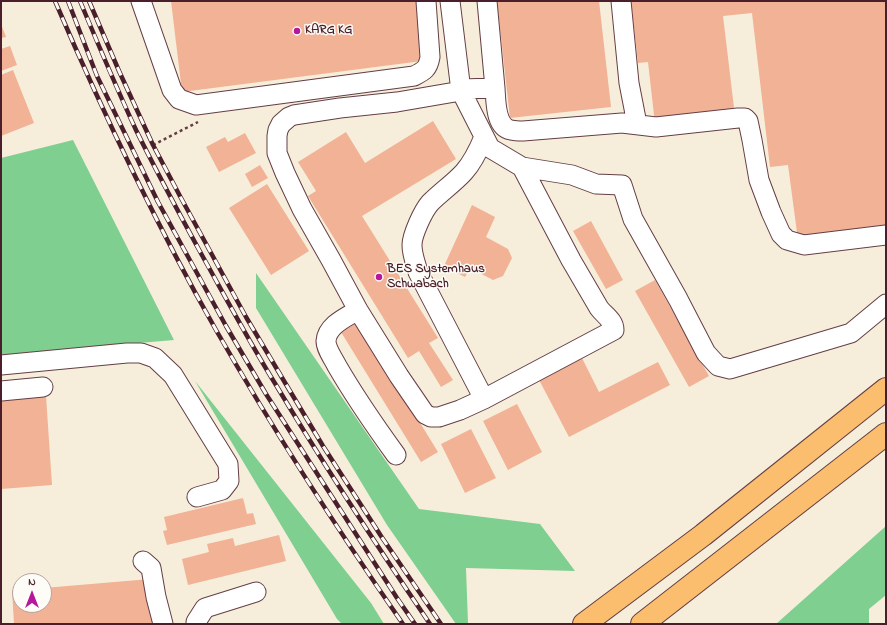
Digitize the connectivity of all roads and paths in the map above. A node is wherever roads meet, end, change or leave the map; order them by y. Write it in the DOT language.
graph roads {
  1 [pos="141,1"];
  2 [pos="426,1"];
  3 [pos="450,1"];
  4 [pos="487,1"];
  5 [pos="621,1"];
  6 [pos="495,88"];
  7 [pos="461,90"];
  8 [pos="198,122"];
  9 [pos="637,124"];
  10 [pos="484,137"];
  11 [pos="153,145"];
  12 [pos="522,167"];
  13 [pos="886,235"];
  14 [pos="886,304"];
  15 [pos="358,310"];
  16 [pos="1,365"];
  17 [pos="43,387"];
  18 [pos="886,389"];
  19 [pos="1,391"];
  20 [pos="484,398"];
  21 [pos="886,434"];
  22 [pos="396,455"];
  23 [pos="197,497"];
  24 [pos="143,561"];
  25 [pos="256,592"];
  26 [pos="163,624"];
  27 [pos="196,624"];
  28 [pos="584,624"];
  29 [pos="642,624"];
  1 -- 2 [label="street"];
  3 -- 7 [label="street"];
  4 -- 6 [label="street"];
  5 -- 9 [label="street"];
  6 -- 7 [label="street"];
  6 -- 9 [label="street"];
  7 -- 10 [label="street"];
  7 -- 15 [label="street"];
  8 -- 11 [label="path"];
  9 -- 13 [label="street"];
  10 -- 12 [label="street"];
  10 -- 20 [label="street"];
  12 -- 14 [label="street"];
  12 -- 20 [label="street"];
  15 -- 20 [label="street"];
  15 -- 22 [label="street"];
  16 -- 23 [label="street"];
  17 -- 19 [label="street"];
  18 -- 28 [label="highway"];
  21 -- 29 [label="highway"];
  24 -- 26 [label="street"];
  25 -- 27 [label="street"];
}
